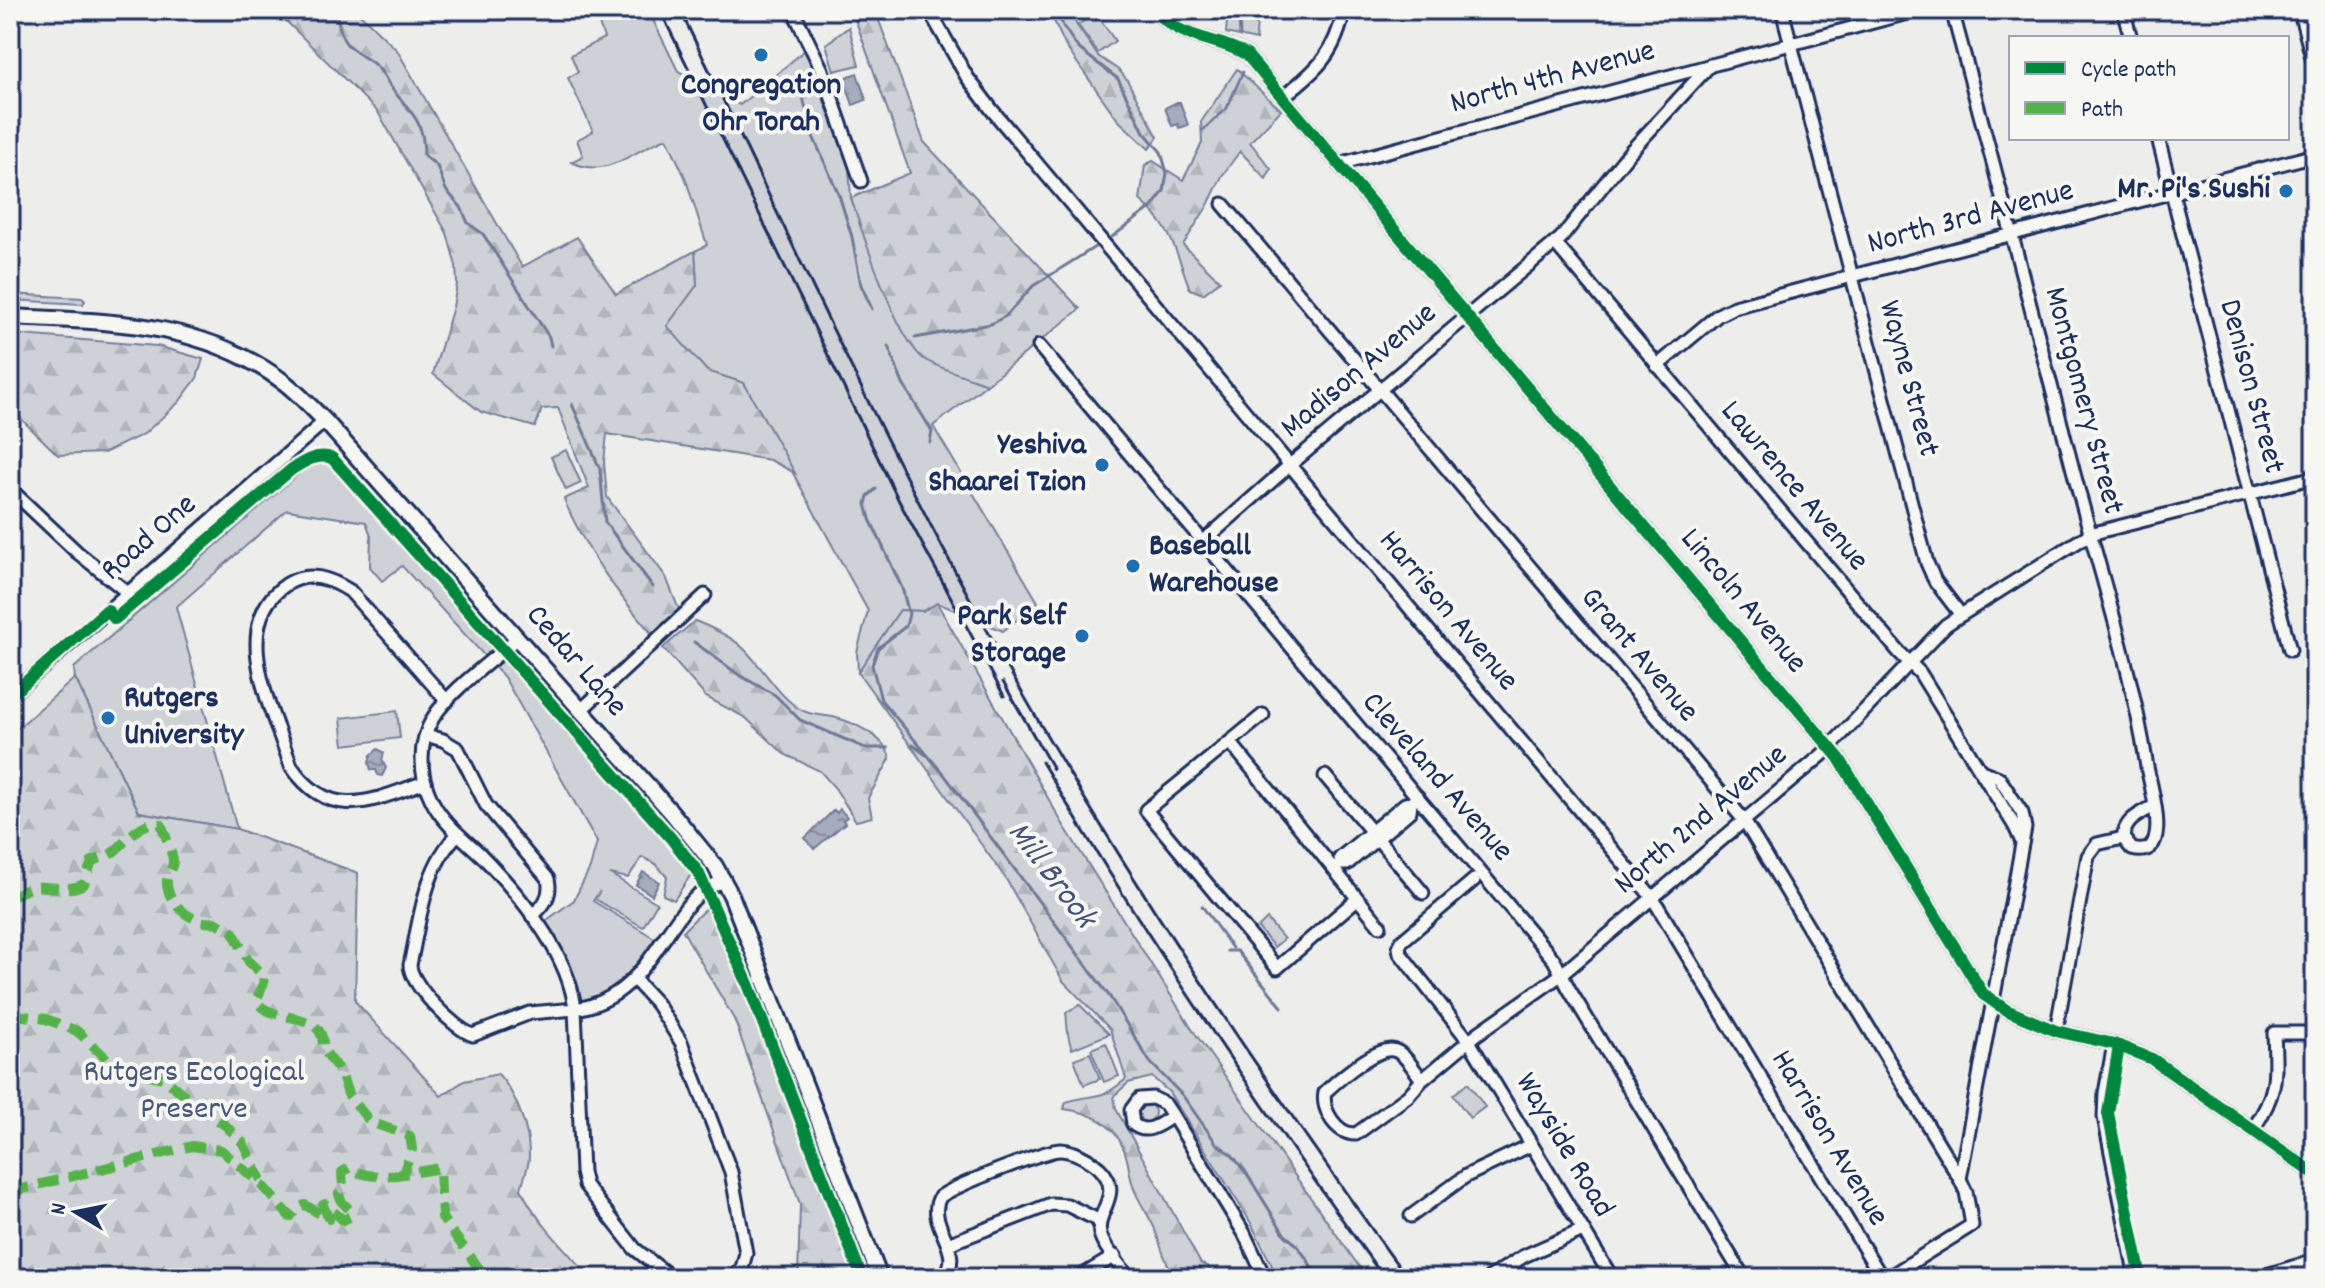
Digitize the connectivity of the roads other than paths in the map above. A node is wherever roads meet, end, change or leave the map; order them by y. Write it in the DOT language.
graph roads {
  1 [pos="793,10"];
  2 [pos="929,10"];
  3 [pos="1156,10"];
  4 [pos="1344,10"];
  5 [pos="1782,10"];
  6 [pos="1919,10"];
  7 [pos="1952,10"];
  8 [pos="2123,10"];
  9 [pos="2302,10"];
  10 [pos="2130,36"];
  11 [pos="1790,44"];
  12 [pos="2315,59"];
  13 [pos="1710,65"];
  14 [pos="1283,97"];
  15 [pos="2159,140"];
  16 [pos="2315,155"];
  17 [pos="1339,164"];
  18 [pos="861,181"];
  19 [pos="2172,192"];
  20 [pos="1223,204"];
  21 [pos="2012,234"];
  22 [pos="1555,243"];
  23 [pos="1853,277"];
  24 [pos="10,317"];
  25 [pos="1467,317"];
  26 [pos="1039,346"];
  27 [pos="1657,366"];
  28 [pos="1379,390"];
  29 [pos="325,421"];
  30 [pos="1290,465"];
  31 [pos="2315,477"];
  32 [pos="10,489"];
  33 [pos="2251,494"];
  34 [pos="2090,534"];
  35 [pos="1204,541"];
  36 [pos="128,593"];
  37 [pos="705,595"];
  38 [pos="1961,615"];
  39 [pos="517,638"];
  40 [pos="2290,650"];
  41 [pos="1910,663"];
  42 [pos="11,694"];
  43 [pos="447,701"];
  44 [pos="580,711"];
  45 [pos="1263,715"];
  46 [pos="426,735"];
  47 [pos="1230,742"];
  48 [pos="1829,747"];
  49 [pos="1325,776"];
  50 [pos="425,782"];
  51 [pos="1415,800"];
  52 [pos="2154,806"];
  53 [pos="1743,819"];
  54 [pos="458,834"];
  55 [pos="1375,835"];
  56 [pos="2123,838"];
  57 [pos="1339,867"];
  58 [pos="724,879"];
  59 [pos="1474,880"];
  60 [pos="1423,893"];
  61 [pos="1652,897"];
  62 [pos="1357,899"];
  63 [pos="532,916"];
  64 [pos="1380,926"];
  65 [pos="1562,974"];
  66 [pos="634,979"];
  67 [pos="1994,1002"];
  68 [pos="575,1009"];
  69 [pos="2056,1031"];
  70 [pos="2315,1033"];
  71 [pos="1469,1041"];
  72 [pos="2114,1044"];
  73 [pos="1422,1080"];
  74 [pos="1173,1116"];
  75 [pos="2253,1129"];
  76 [pos="1531,1145"];
  77 [pos="2315,1174"];
  78 [pos="1960,1179"];
  79 [pos="1411,1216"];
  80 [pos="1100,1221"];
  81 [pos="1583,1230"];
  82 [pos="948,1244"];
  83 [pos="1115,1256"];
  84 [pos="2315,1262"];
  85 [pos="672,1278"];
  86 [pos="733,1278"];
  87 [pos="880,1278"];
  88 [pos="942,1278"];
  89 [pos="1078,1278"];
  90 [pos="1129,1278"];
  91 [pos="1265,1278"];
  92 [pos="1489,1278"];
  93 [pos="1612,1278"];
  94 [pos="1744,1278"];
  95 [pos="1884,1278"];
  96 [pos="2136,1278"];
  97 [pos="2261,1278"];
  1 -- 18 [label="street"];
  2 -- 30 [label="street, Harrison Avenue"];
  3 -- 14 [label="street, Lincoln Avenue"];
  4 -- 14 [label="street"];
  5 -- 11 [label="street, Wayne Street"];
  6 -- 11 [label="street, North 4th Avenue"];
  7 -- 21 [label="street, Montgomery Street"];
  8 -- 10 [label="street"];
  9 -- 12 [label="main road"];
  11 -- 13 [label="street, North 4th Avenue"];
  11 -- 23 [label="street, Wayne Street"];
  13 -- 17 [label="street, North 4th Avenue"];
  13 -- 22 [label="street, Madison Avenue"];
  14 -- 17 [label="street, Lincoln Avenue"];
  15 -- 19 [label="street, Denison Street"];
  16 -- 19 [label="street, North 3rd Avenue"];
  17 -- 25 [label="street, Lincoln Avenue"];
  19 -- 21 [label="street, North 3rd Avenue"];
  19 -- 33 [label="street, Denison Street"];
  20 -- 28 [label="street, Grant Avenue"];
  21 -- 23 [label="street, North 3rd Avenue"];
  21 -- 34 [label="street, Montgomery Street"];
  22 -- 25 [label="street, Madison Avenue"];
  22 -- 27 [label="street, Lawrence Avenue"];
  23 -- 27 [label="street, North 3rd Avenue"];
  23 -- 38 [label="street, Wayne Street"];
  24 -- 29 [label="street, Cedar Lane"];
  25 -- 28 [label="street, Madison Avenue"];
  25 -- 48 [label="street, Lincoln Avenue"];
  26 -- 35 [label="street, Cleveland Avenue"];
  27 -- 41 [label="street, Lawrence Avenue"];
  28 -- 30 [label="street, Madison Avenue"];
  28 -- 53 [label="street, Grant Avenue"];
  29 -- 36 [label="street, Road One"];
  29 -- 39 [label="street, Cedar Lane"];
  30 -- 35 [label="street, Madison Avenue"];
  30 -- 61 [label="street, Harrison Avenue"];
  31 -- 33 [label="street, North 2nd Avenue"];
  32 -- 36 [label="street"];
  33 -- 34 [label="street, North 2nd Avenue"];
  33 -- 40 [label="street, Denison Street"];
  34 -- 38 [label="street, North 2nd Avenue"];
  34 -- 52 [label="street, Montgomery Street"];
  35 -- 51 [label="street, Cleveland Avenue"];
  36 -- 42 [label="street, Road One"];
  37 -- 44 [label="street"];
  38 -- 41 [label="street, North 2nd Avenue"];
  39 -- 43 [label="street"];
  39 -- 44 [label="street, Cedar Lane"];
  41 -- 48 [label="street, North 2nd Avenue"];
  41 -- 67 [label="street, Lawrence Avenue"];
  43 -- 46 [label="street"];
  43 -- 50 [label="street"];
  44 -- 58 [label="street, Cedar Lane"];
  45 -- 47 [label="street"];
  46 -- 50 [label="street"];
  46 -- 63 [label="street"];
  47 -- 57 [label="street"];
  47 -- 62 [label="street"];
  48 -- 53 [label="street, North 2nd Avenue"];
  48 -- 67 [label="street, Lincoln Avenue"];
  49 -- 55 [label="street"];
  50 -- 54 [label="street"];
  51 -- 55 [label="street"];
  51 -- 65 [label="street, Cleveland Avenue"];
  52 -- 56 [label="street"];
  52 -- 56 [label="street, Montgomery Street"];
  53 -- 61 [label="street, North 2nd Avenue"];
  53 -- 78 [label="street, Grant Avenue"];
  54 -- 63 [label="street"];
  54 -- 68 [label="street"];
  55 -- 57 [label="street"];
  55 -- 60 [label="street"];
  56 -- 69 [label="street"];
  57 -- 62 [label="street"];
  58 -- 66 [label="street"];
  58 -- 87 [label="street, Cedar Lane"];
  59 -- 71 [label="street, Wayside Road"];
  61 -- 65 [label="street, North 2nd Avenue"];
  61 -- 95 [label="street, Harrison Avenue"];
  62 -- 64 [label="street"];
  63 -- 68 [label="street"];
  65 -- 71 [label="street, North 2nd Avenue"];
  65 -- 94 [label="street, Cleveland Avenue"];
  66 -- 68 [label="street"];
  66 -- 86 [label="street"];
  67 -- 69 [label="street, Lincoln Avenue"];
  67 -- 78 [label="street, Lawrence Avenue"];
  68 -- 85 [label="street"];
  69 -- 72 [label="street, Lincoln Avenue"];
  70 -- 75 [label="street"];
  71 -- 73 [label="street, North 2nd Avenue"];
  71 -- 76 [label="street, Wayside Road"];
  72 -- 75 [label="street, Lincoln Avenue"];
  72 -- 96 [label="street"];
  73 -- 73 [label="street, North 2nd Avenue"];
  74 -- 91 [label="street"];
  75 -- 77 [label="street, Lincoln Avenue"];
  76 -- 79 [label="street"];
  76 -- 81 [label="street, Wayside Road"];
  78 -- 95 [label="street, Lawrence Avenue"];
  80 -- 82 [label="street"];
  80 -- 82 [label="street"];
  80 -- 83 [label="street"];
  81 -- 92 [label="street"];
  81 -- 93 [label="street, Wayside Road"];
  82 -- 88 [label="street"];
  83 -- 89 [label="street"];
  83 -- 90 [label="street"];
  84 -- 97 [label="street"];
}
